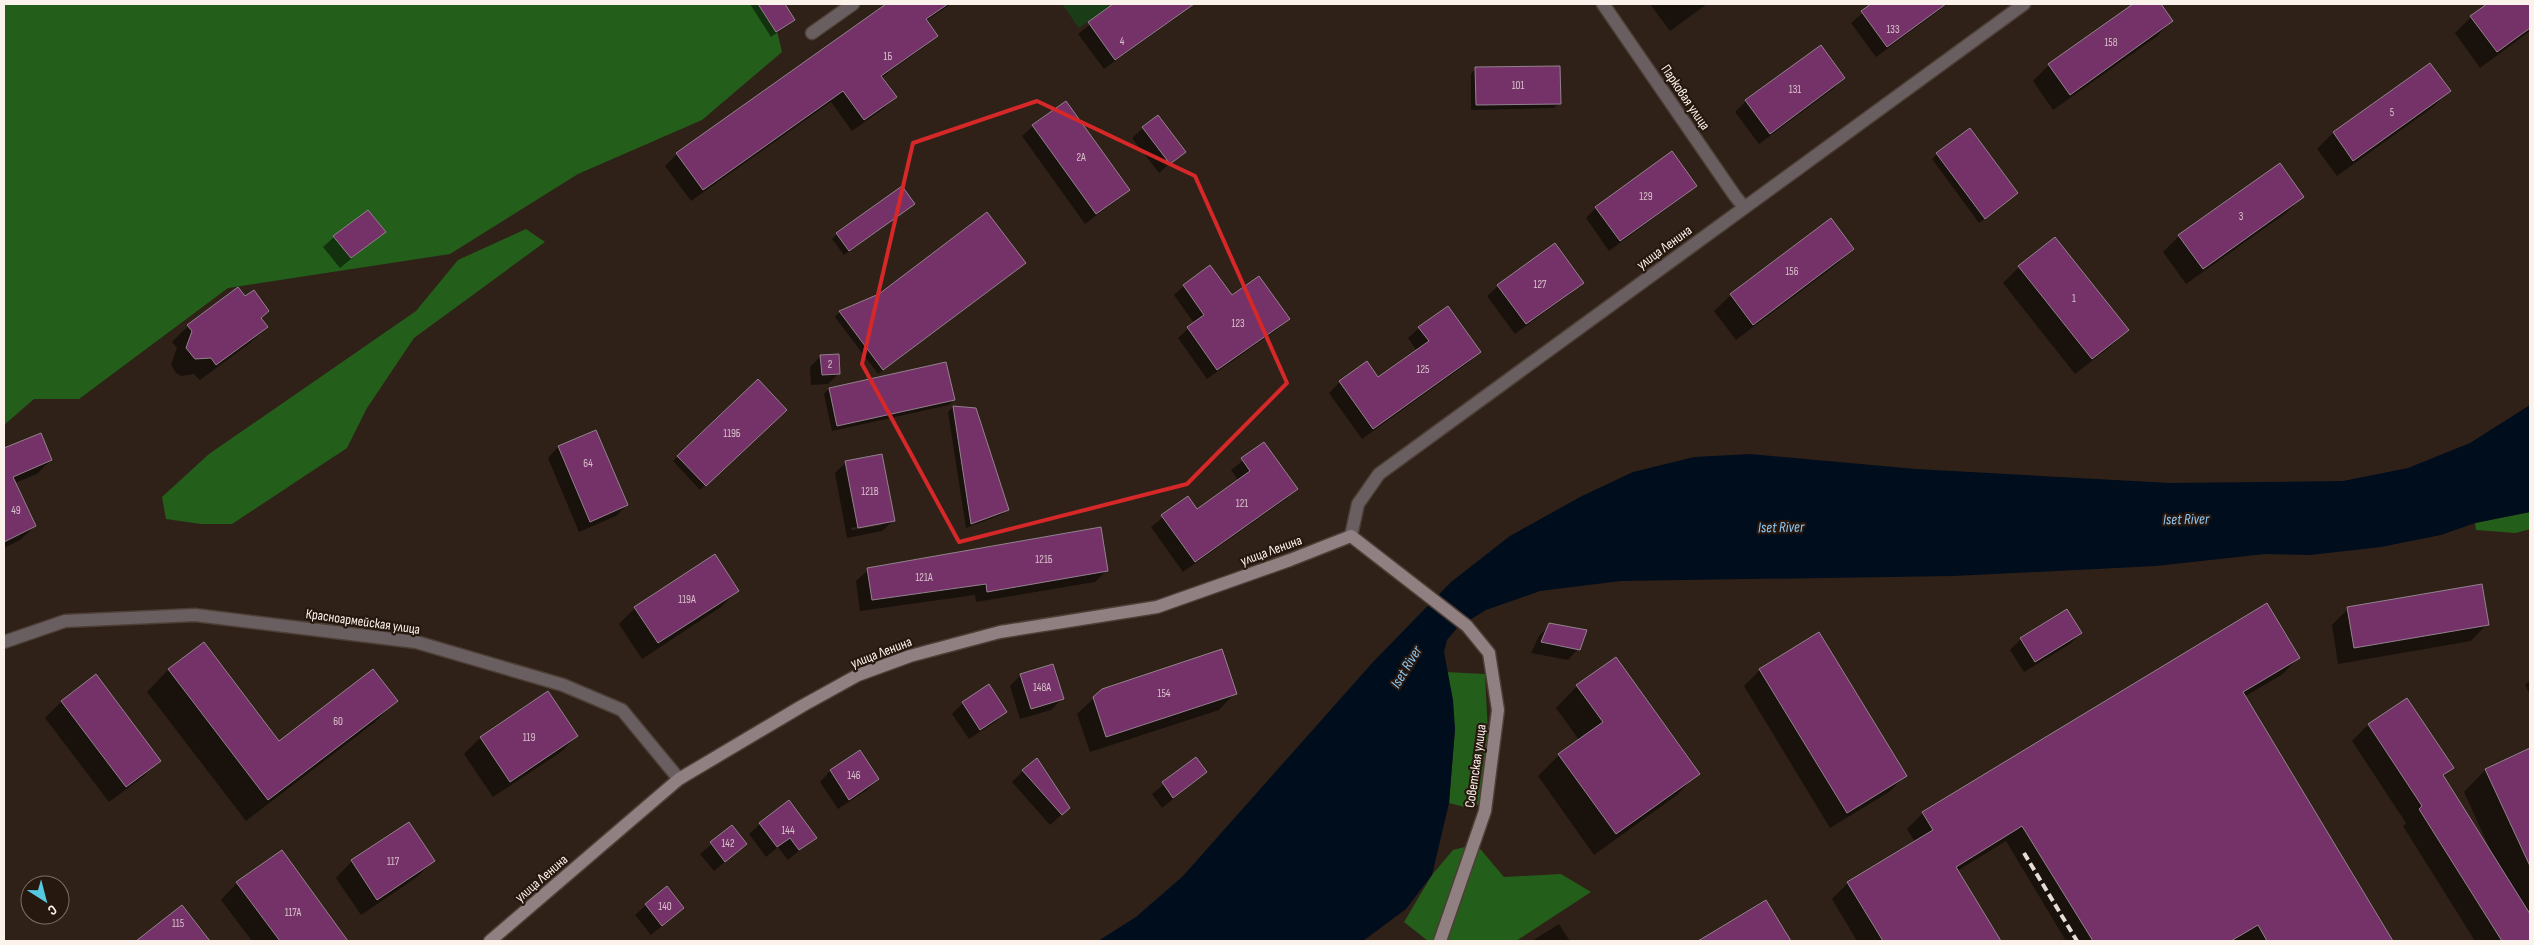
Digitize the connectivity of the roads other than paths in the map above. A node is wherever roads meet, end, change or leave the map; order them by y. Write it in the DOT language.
graph roads {
  1 [pos="853,4"];
  2 [pos="1603,4"];
  3 [pos="2024,4"];
  4 [pos="812,33"];
  5 [pos="1744,206"];
  6 [pos="1352,536"];
  7 [pos="4,642"];
  8 [pos="679,779"];
  9 [pos="490,941"];
  10 [pos="1440,941"];
  1 -- 4 [label="street"];
  2 -- 5 [label="street, Парковая улица"];
  3 -- 5 [label="street, улица Ленина"];
  5 -- 6 [label="street, улица Ленина"];
  6 -- 8 [label="street, улица Ленина"];
  6 -- 10 [label="street, Советская улица"];
  7 -- 8 [label="street, Красноармейская улица"];
  8 -- 9 [label="street, улица Ленина"];
}
